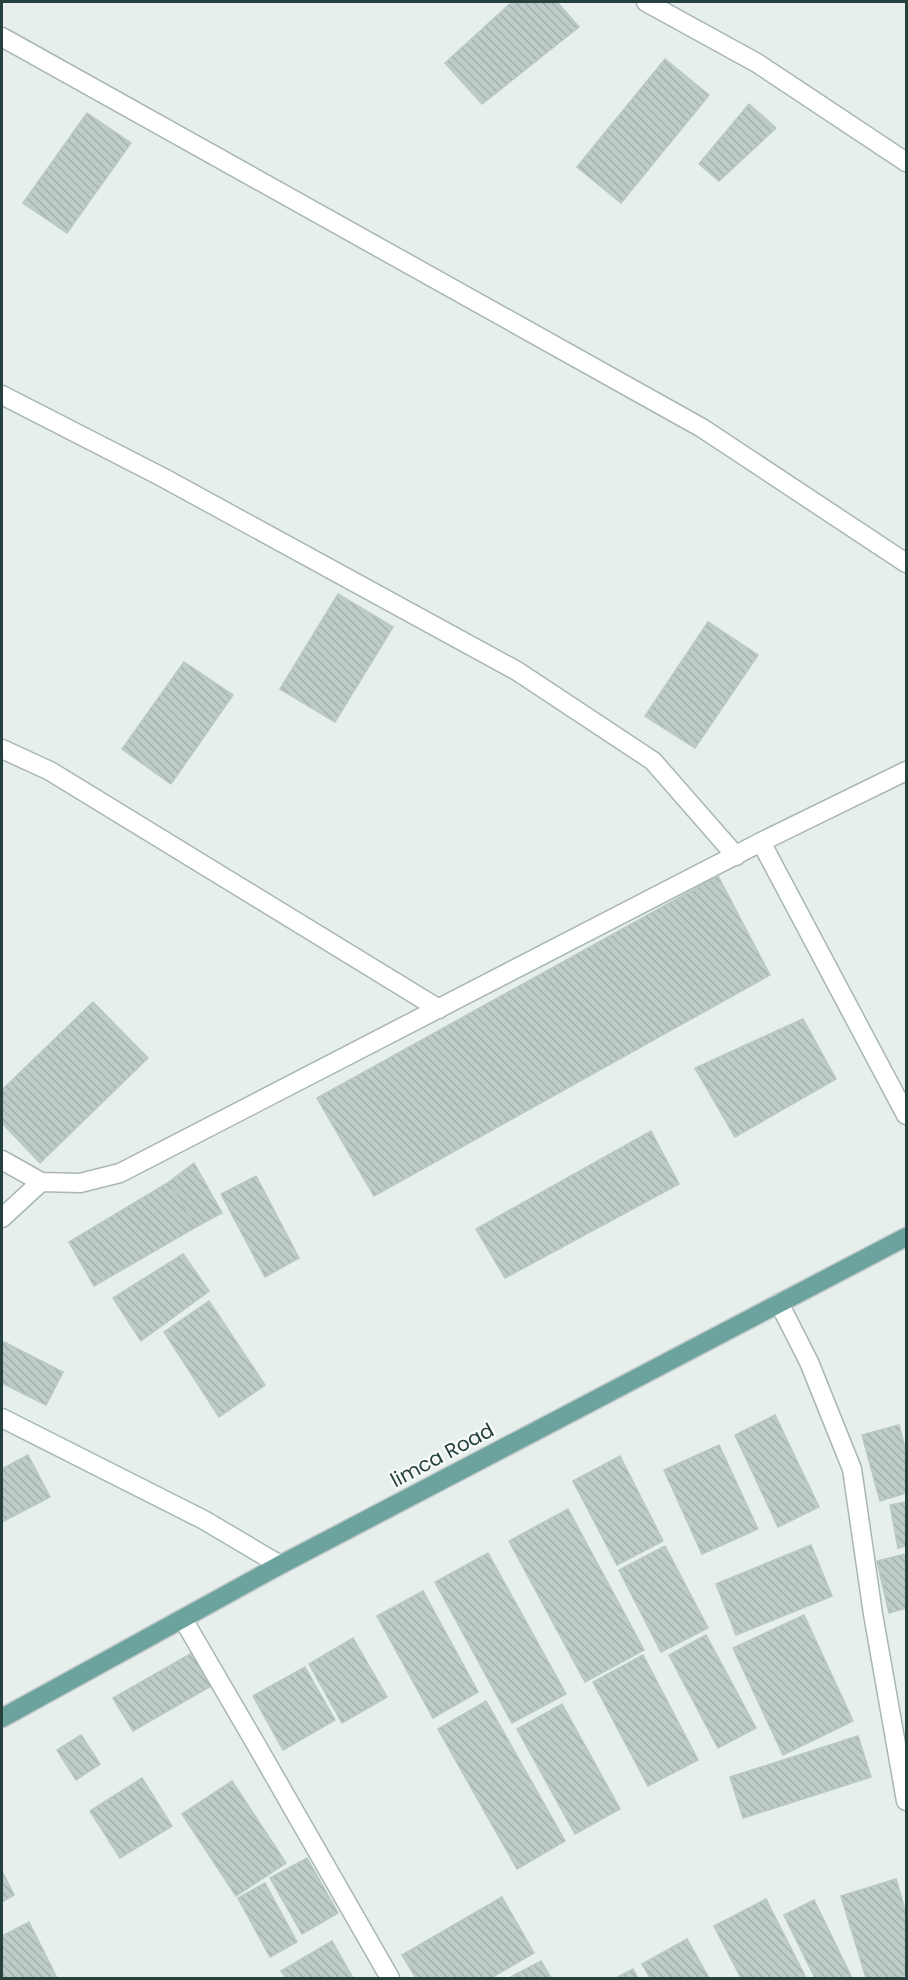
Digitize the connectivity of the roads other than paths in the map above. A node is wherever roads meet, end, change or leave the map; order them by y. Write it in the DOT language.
graph roads {
  1 [pos="650,3"];
  2 [pos="2,38"];
  3 [pos="906,162"];
  4 [pos="2,395"];
  5 [pos="906,563"];
  6 [pos="2,749"];
  7 [pos="905,776"];
  8 [pos="761,842"];
  9 [pos="735,856"];
  10 [pos="439,1009"];
  11 [pos="906,1115"];
  12 [pos="2,1160"];
  13 [pos="41,1182"];
  14 [pos="2,1218"];
  15 [pos="906,1237"];
  16 [pos="779,1303"];
  17 [pos="2,1418"];
  18 [pos="280,1565"];
  19 [pos="183,1619"];
  20 [pos="2,1718"];
  21 [pos="906,1801"];
  22 [pos="390,1978"];
  1 -- 3 [label="street"];
  2 -- 5 [label="street"];
  4 -- 9 [label="street"];
  6 -- 10 [label="street"];
  7 -- 8 [label="street"];
  8 -- 9 [label="street"];
  8 -- 11 [label="street"];
  9 -- 10 [label="street"];
  10 -- 13 [label="street"];
  12 -- 13 [label="street"];
  13 -- 14 [label="street"];
  15 -- 16 [label="main road, limca Road"];
  16 -- 18 [label="main road, limca Road"];
  16 -- 21 [label="street"];
  17 -- 18 [label="street"];
  18 -- 19 [label="main road, limca Road"];
  19 -- 20 [label="main road, limca Road"];
  19 -- 22 [label="street"];
}
